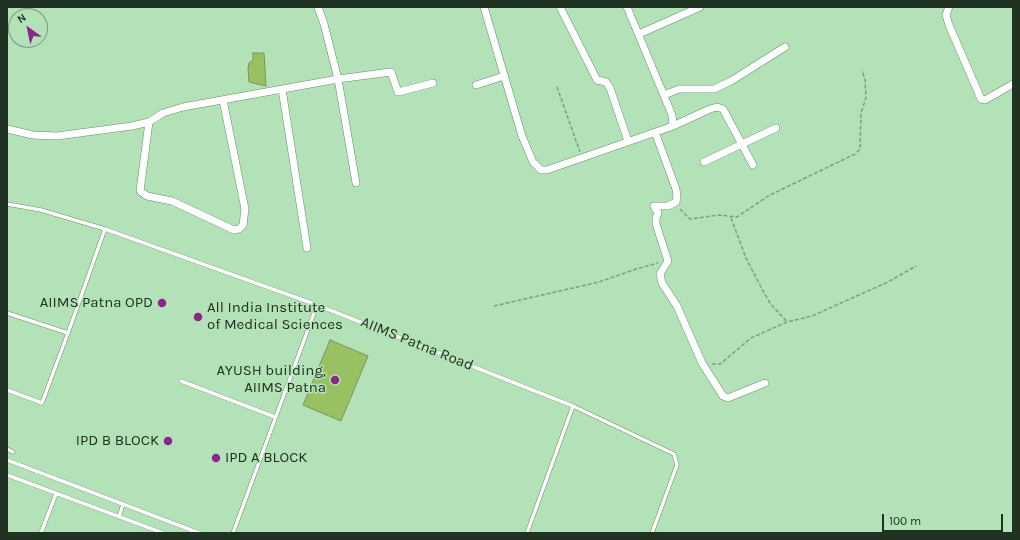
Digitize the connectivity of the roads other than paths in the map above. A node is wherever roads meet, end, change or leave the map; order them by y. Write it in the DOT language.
graph roads {
  1 [pos="318,7"];
  2 [pos="484,7"];
  3 [pos="560,7"];
  4 [pos="628,7"];
  5 [pos="700,7"];
  6 [pos="949,7"];
  7 [pos="640,34"];
  8 [pos="785,47"];
  9 [pos="504,76"];
  10 [pos="338,79"];
  11 [pos="433,83"];
  12 [pos="1013,84"];
  13 [pos="476,85"];
  14 [pos="282,89"];
  15 [pos="664,96"];
  16 [pos="223,100"];
  17 [pos="149,122"];
  18 [pos="673,126"];
  19 [pos="776,128"];
  20 [pos="7,129"];
  21 [pos="655,132"];
  22 [pos="628,141"];
  23 [pos="742,143"];
  24 [pos="704,162"];
  25 [pos="753,165"];
  26 [pos="356,183"];
  27 [pos="7,204"];
  28 [pos="106,229"];
  29 [pos="308,248"];
  30 [pos="317,305"];
  31 [pos="7,313"];
  32 [pos="68,333"];
  33 [pos="181,381"];
  34 [pos="766,383"];
  35 [pos="7,390"];
  36 [pos="573,406"];
  37 [pos="275,417"];
  38 [pos="7,449"];
  39 [pos="13,452"];
  40 [pos="7,460"];
  41 [pos="7,475"];
  42 [pos="56,494"];
  43 [pos="123,504"];
  44 [pos="119,517"];
  45 [pos="41,533"];
  46 [pos="163,533"];
  47 [pos="199,533"];
  48 [pos="233,533"];
  49 [pos="528,533"];
  50 [pos="652,533"];
  1 -- 10 [label="street"];
  2 -- 9 [label="street"];
  3 -- 22 [label="street"];
  4 -- 7 [label="street"];
  5 -- 7 [label="street"];
  6 -- 12 [label="street"];
  7 -- 15 [label="street"];
  8 -- 15 [label="street"];
  9 -- 13 [label="street"];
  9 -- 22 [label="street"];
  10 -- 11 [label="street"];
  10 -- 14 [label="street"];
  10 -- 26 [label="street"];
  14 -- 16 [label="street"];
  14 -- 29 [label="street"];
  15 -- 18 [label="street"];
  16 -- 17 [label="street"];
  16 -- 17 [label="street"];
  17 -- 20 [label="street"];
  18 -- 21 [label="street"];
  18 -- 23 [label="street"];
  19 -- 23 [label="street"];
  21 -- 22 [label="street"];
  21 -- 34 [label="street"];
  23 -- 24 [label="street"];
  23 -- 25 [label="street"];
  27 -- 28 [label="lane, AIIMS Patna Road"];
  28 -- 30 [label="lane, AIIMS Patna Road"];
  28 -- 32 [label="lane"];
  30 -- 36 [label="lane, AIIMS Patna Road"];
  30 -- 37 [label="lane"];
  31 -- 32 [label="lane"];
  32 -- 35 [label="lane"];
  33 -- 37 [label="lane"];
  36 -- 49 [label="lane"];
  36 -- 50 [label="lane, AIIMS Patna Road"];
  37 -- 48 [label="lane"];
  38 -- 39 [label="lane"];
  40 -- 43 [label="lane"];
  41 -- 42 [label="lane"];
  42 -- 44 [label="lane"];
  42 -- 45 [label="lane"];
  43 -- 44 [label="lane"];
  43 -- 47 [label="lane"];
  44 -- 46 [label="lane"];
}
